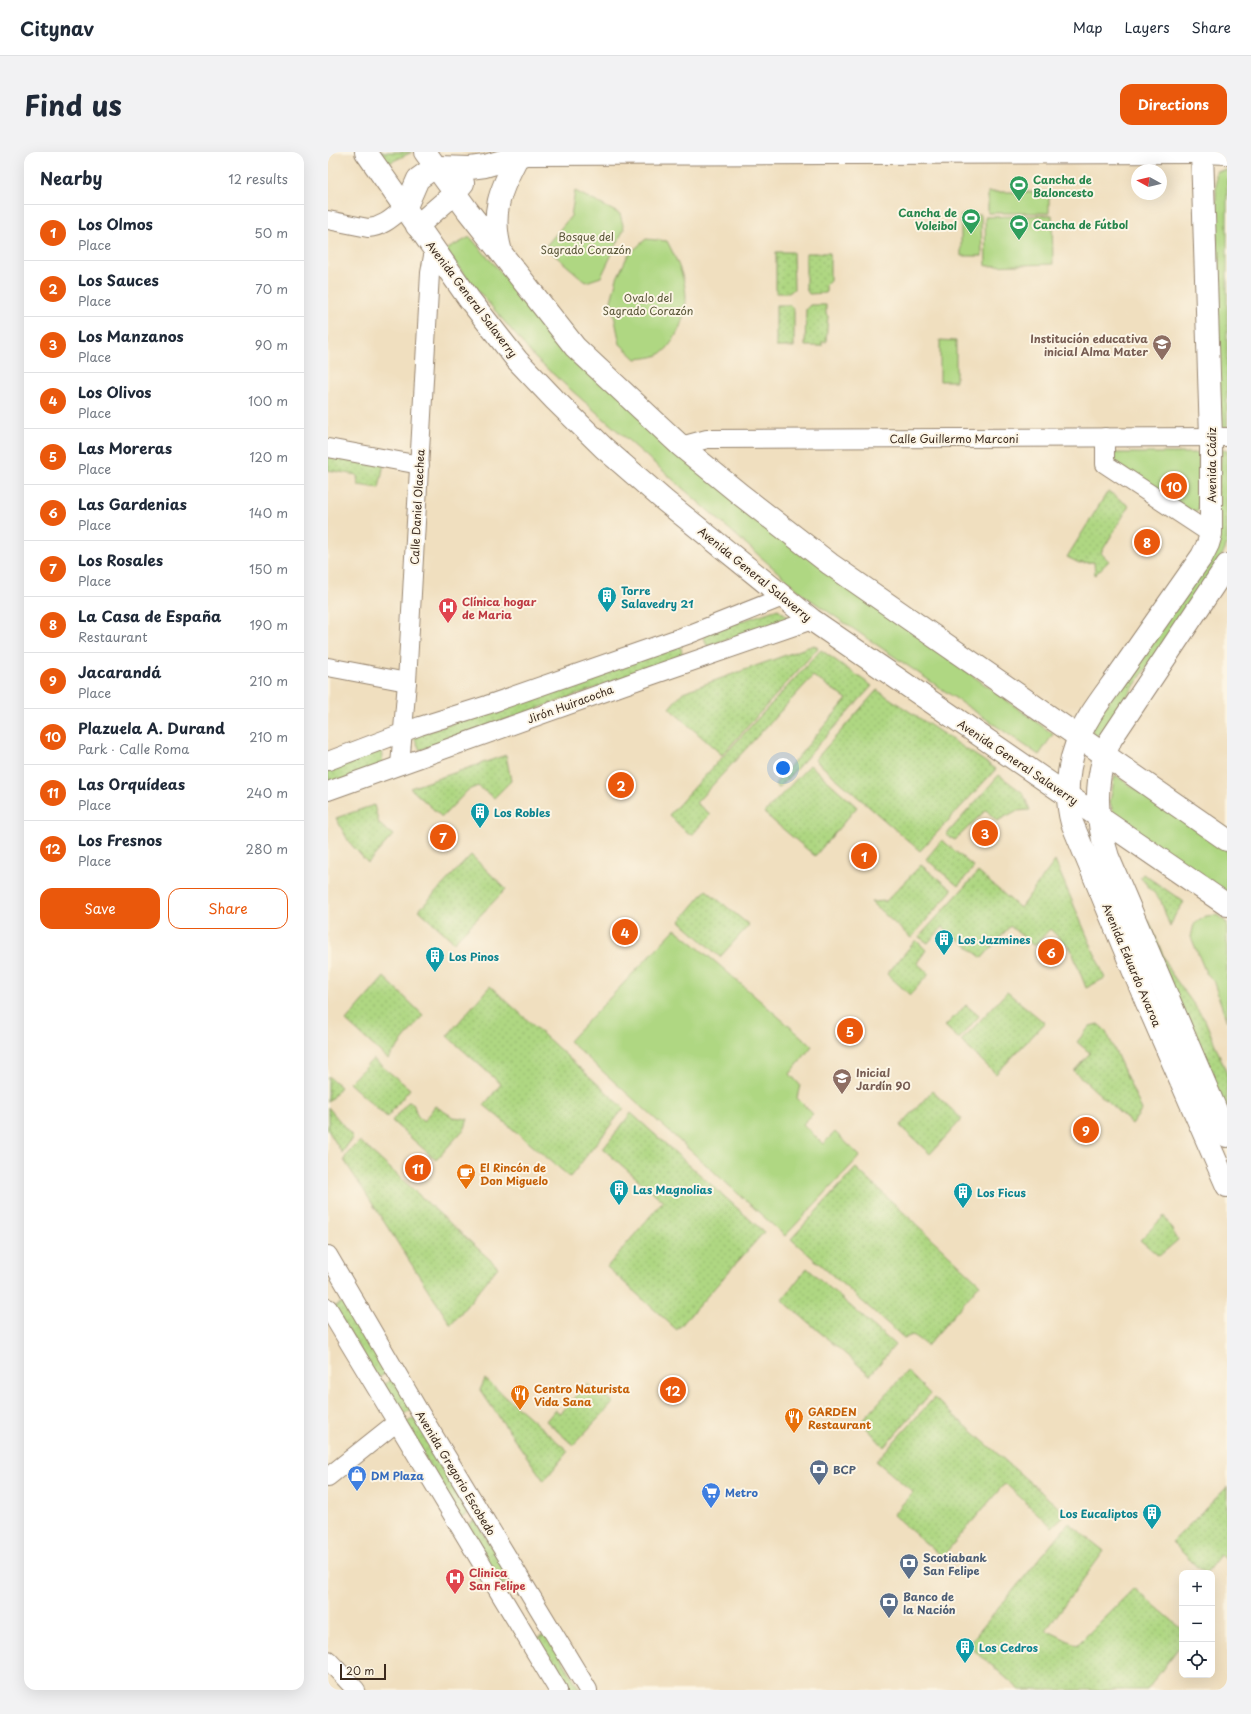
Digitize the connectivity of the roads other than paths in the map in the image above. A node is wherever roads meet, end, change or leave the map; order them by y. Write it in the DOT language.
graph roads {
  1 [pos="366,152"];
  2 [pos="1034,152"];
  3 [pos="1199,152"];
  4 [pos="1203,152"];
  5 [pos="795,153"];
  6 [pos="1227,153"];
  7 [pos="518,154"];
  8 [pos="497,158"];
  9 [pos="430,160"];
  10 [pos="470,168"];
  11 [pos="454,194"];
  12 [pos="404,208"];
  13 [pos="328,220"];
  14 [pos="417,226"];
  15 [pos="434,250"];
  16 [pos="501,253"];
  17 [pos="1105,437"];
  18 [pos="1219,437"];
  19 [pos="682,446"];
  20 [pos="328,448"];
  21 [pos="420,465"];
  22 [pos="1211,534"];
  23 [pos="1227,565"];
  24 [pos="783,598"];
  25 [pos="812,620"];
  26 [pos="690,634"];
  27 [pos="698,659"];
  28 [pos="328,667"];
  29 [pos="407,682"];
  30 [pos="404,733"];
  31 [pos="1078,738"];
  32 [pos="1104,756"];
  33 [pos="328,761"];
  34 [pos="400,765"];
  35 [pos="328,791"];
  36 [pos="1068,796"];
  37 [pos="1098,816"];
  38 [pos="1227,840"];
  39 [pos="1227,905"];
  40 [pos="1166,993"];
  41 [pos="1146,1001"];
  42 [pos="1227,1136"];
  43 [pos="1227,1186"];
  44 [pos="328,1258"];
  45 [pos="334,1277"];
  46 [pos="328,1308"];
  47 [pos="396,1422"];
  48 [pos="328,1477"];
  49 [pos="534,1602"];
  50 [pos="513,1614"];
  51 [pos="328,1660"];
  52 [pos="356,1690"];
  53 [pos="558,1690"];
  54 [pos="588,1690"];
  1 -- 12 [label="main road, Avenida General Salaverry"];
  2 -- 3 [label="main road"];
  2 -- 5 [label="main road"];
  4 -- 6 [label="main road"];
  4 -- 18 [label="main road, Avenida Cádiz"];
  5 -- 7 [label="main road"];
  7 -- 8 [label="main road"];
  7 -- 16 [label="main road"];
  8 -- 10 [label="main road"];
  9 -- 10 [label="main road"];
  9 -- 11 [label="main road"];
  9 -- 12 [label="main road"];
  10 -- 11 [label="main road"];
  11 -- 14 [label="main road"];
  11 -- 16 [label="main road"];
  12 -- 13 [label="street"];
  12 -- 14 [label="main road, Avenida General Salaverry"];
  14 -- 15 [label="main road, Avenida General Salaverry"];
  15 -- 21 [label="street, Calle Daniel Olaechea"];
  15 -- 24 [label="main road, Avenida General Salaverry"];
  16 -- 19 [label="main road"];
  17 -- 18 [label="street, Calle Guillermo Marconi"];
  17 -- 19 [label="street, Calle Guillermo Marconi"];
  17 -- 22 [label="street"];
  18 -- 22 [label="main road, Avenida Cádiz"];
  19 -- 31 [label="main road"];
  20 -- 21 [label="street"];
  21 -- 29 [label="street, Calle Daniel Olaechea"];
  22 -- 31 [label="main road, Avenida Cádiz"];
  23 -- 32 [label="main road"];
  24 -- 25 [label="main road, Avenida General Salaverry"];
  24 -- 26 [label="street"];
  25 -- 27 [label="street, Jirón Huiracocha"];
  25 -- 36 [label="main road, Avenida General Salaverry"];
  26 -- 27 [label="street"];
  26 -- 30 [label="street"];
  27 -- 34 [label="street, Jirón Huiracocha"];
  28 -- 29 [label="street"];
  29 -- 30 [label="street, Calle Daniel Olaechea"];
  30 -- 33 [label="street"];
  30 -- 34 [label="street, Calle Daniel Olaechea"];
  31 -- 32 [label="main road"];
  31 -- 36 [label="main road, Avenida Eduardo Avaroa"];
  32 -- 37 [label="main road, Avenida Eduardo Avaroa"];
  32 -- 38 [label="main road"];
  34 -- 35 [label="street, Jirón Huiracocha"];
  36 -- 37 [label="main road, Avenida General Salaverry"];
  36 -- 41 [label="main road, Avenida Eduardo Avaroa"];
  37 -- 39 [label="main road, Avenida General Salaverry"];
  37 -- 40 [label="main road, Avenida Eduardo Avaroa"];
  40 -- 41 [label="main road"];
  40 -- 42 [label="main road, Avenida Eduardo Avaroa"];
  41 -- 43 [label="main road, Avenida Eduardo Avaroa"];
  44 -- 45 [label="street, Avenida Gregorio Escobedo"];
  45 -- 49 [label="street, Avenida Gregorio Escobedo"];
  46 -- 47 [label="street"];
  47 -- 48 [label="street"];
  47 -- 50 [label="street"];
  49 -- 50 [label="street"];
  49 -- 54 [label="street, Avenida Gregorio Escobedo"];
  50 -- 53 [label="street"];
  51 -- 52 [label="street"];
}
